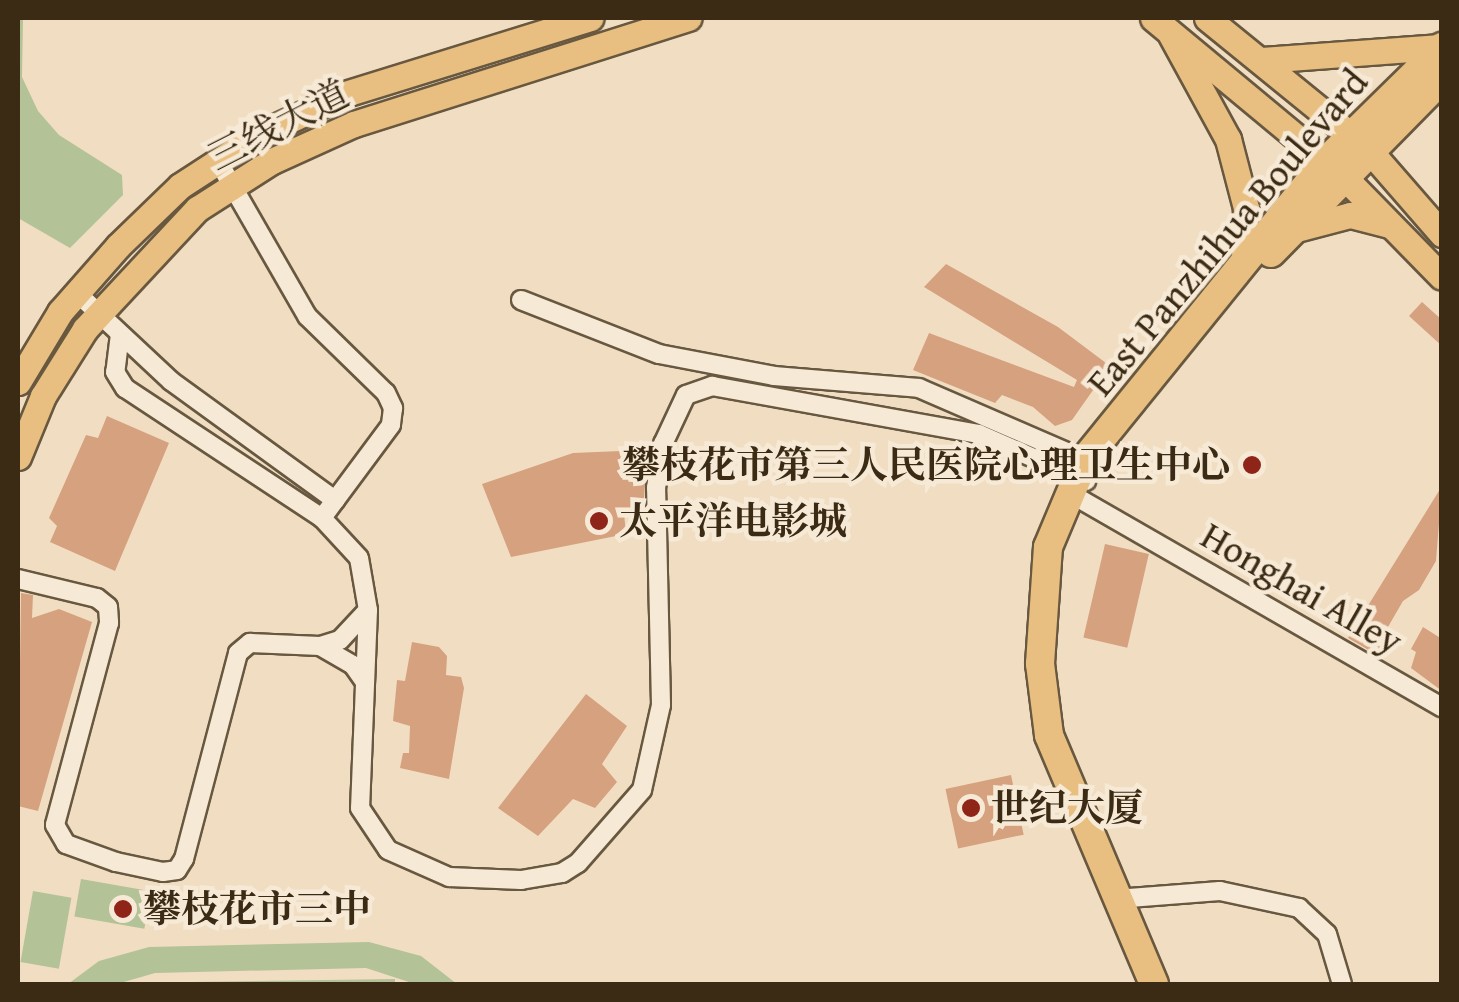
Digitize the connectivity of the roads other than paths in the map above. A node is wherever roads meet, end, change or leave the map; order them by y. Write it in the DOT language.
graph roads {
  1 [pos="591,18"];
  2 [pos="689,18"];
  3 [pos="1208,18"];
  4 [pos="1160,22"];
  5 [pos="1442,47"];
  6 [pos="1262,60"];
  7 [pos="1442,80"];
  8 [pos="1405,114"];
  9 [pos="1358,143"];
  10 [pos="218,161"];
  11 [pos="1334,169"];
  12 [pos="1400,184"];
  13 [pos="235,185"];
  14 [pos="1397,228"];
  15 [pos="1293,230"];
  16 [pos="1442,234"];
  17 [pos="1244,257"];
  18 [pos="1442,277"];
  19 [pos="76,293"];
  20 [pos="521,300"];
  21 [pos="98,313"];
  22 [pos="120,334"];
  23 [pos="18,382"];
  24 [pos="18,457"];
  25 [pos="1084,476"];
  26 [pos="335,500"];
  27 [pos="322,518"];
  28 [pos="18,579"];
  29 [pos="368,610"];
  30 [pos="320,646"];
  31 [pos="364,681"];
  32 [pos="1442,707"];
  33 [pos="1129,898"];
  34 [pos="1154,984"];
  35 [pos="1168,984"];
  36 [pos="1342,984"];
  1 -- 10 [label="main road, 三线大道"];
  2 -- 13 [label="main road, 三线大道"];
  3 -- 6 [label="main road"];
  4 -- 11 [label="main road"];
  4 -- 17 [label="main road"];
  5 -- 6 [label="main road"];
  5 -- 9 [label="highway, East Panzhihua Boulevard"];
  6 -- 9 [label="main road"];
  7 -- 8 [label="highway, East Panzhihua Boulevard"];
  8 -- 9 [label="highway, East Panzhihua Boulevard"];
  8 -- 12 [label="main road"];
  9 -- 11 [label="highway, East Panzhihua Boulevard"];
  9 -- 12 [label="main road"];
  10 -- 13 [label="street"];
  10 -- 19 [label="main road, 三线大道"];
  11 -- 14 [label="main road"];
  11 -- 15 [label="highway, East Panzhihua Boulevard"];
  11 -- 17 [label="highway, East Panzhihua Boulevard"];
  12 -- 16 [label="main road"];
  13 -- 21 [label="main road, 三线大道"];
  13 -- 26 [label="street"];
  14 -- 15 [label="main road"];
  14 -- 18 [label="main road"];
  15 -- 25 [label="highway, East Panzhihua Boulevard"];
  17 -- 25 [label="highway, East Panzhihua Boulevard"];
  19 -- 21 [label="street"];
  19 -- 23 [label="main road, 三线大道"];
  20 -- 25 [label="street"];
  21 -- 22 [label="street"];
  21 -- 24 [label="main road, 三线大道"];
  22 -- 26 [label="street"];
  22 -- 27 [label="street"];
  25 -- 31 [label="street"];
  25 -- 32 [label="street, Honghai Alley"];
  25 -- 33 [label="highway, East Panzhihua Boulevard"];
  25 -- 34 [label="highway, East Panzhihua Boulevard"];
  26 -- 27 [label="street"];
  27 -- 29 [label="street"];
  28 -- 30 [label="street"];
  29 -- 30 [label="street"];
  29 -- 31 [label="street"];
  30 -- 31 [label="street"];
  33 -- 35 [label="highway, East Panzhihua Boulevard"];
  33 -- 36 [label="street"];
}
